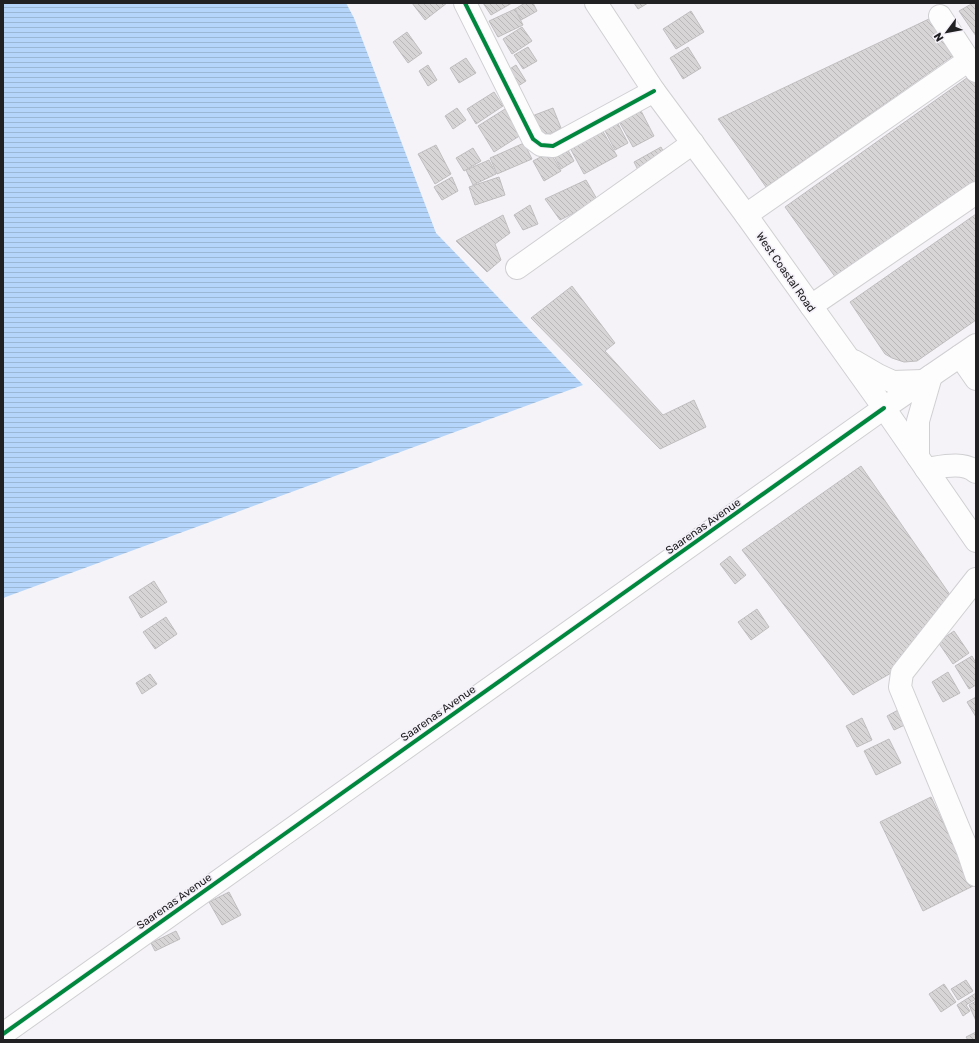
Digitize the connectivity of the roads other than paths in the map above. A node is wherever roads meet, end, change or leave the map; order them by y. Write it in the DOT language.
graph roads {
  1 [pos="465,3"];
  2 [pos="596,3"];
  3 [pos="940,16"];
  4 [pos="972,66"];
  5 [pos="654,90"];
  6 [pos="693,143"];
  7 [pos="976,193"];
  8 [pos="746,215"];
  9 [pos="517,268"];
  10 [pos="811,306"];
  11 [pos="968,351"];
  12 [pos="847,357"];
  13 [pos="927,379"];
  14 [pos="976,380"];
  15 [pos="884,408"];
  16 [pos="922,463"];
  17 [pos="976,472"];
  18 [pos="976,541"];
  19 [pos="976,579"];
  20 [pos="976,875"];
  21 [pos="3,1034"];
  1 -- 5 [label="street"];
  2 -- 5 [label="street, West Coastal Road"];
  3 -- 4 [label="street"];
  4 -- 8 [label="street"];
  5 -- 6 [label="street, West Coastal Road"];
  6 -- 8 [label="street, West Coastal Road"];
  6 -- 9 [label="street"];
  7 -- 10 [label="street"];
  8 -- 10 [label="street, West Coastal Road"];
  10 -- 12 [label="street, West Coastal Road"];
  11 -- 13 [label="street, Saarenas Avenue"];
  11 -- 14 [label="street"];
  12 -- 13 [label="street"];
  12 -- 15 [label="street, West Coastal Road"];
  13 -- 15 [label="street, Saarenas Avenue"];
  13 -- 16 [label="street"];
  15 -- 16 [label="street, West Coastal Road"];
  15 -- 21 [label="street, Saarenas Avenue"];
  16 -- 17 [label="street"];
  16 -- 18 [label="street, West Coastal Road"];
  19 -- 20 [label="street"];
}
